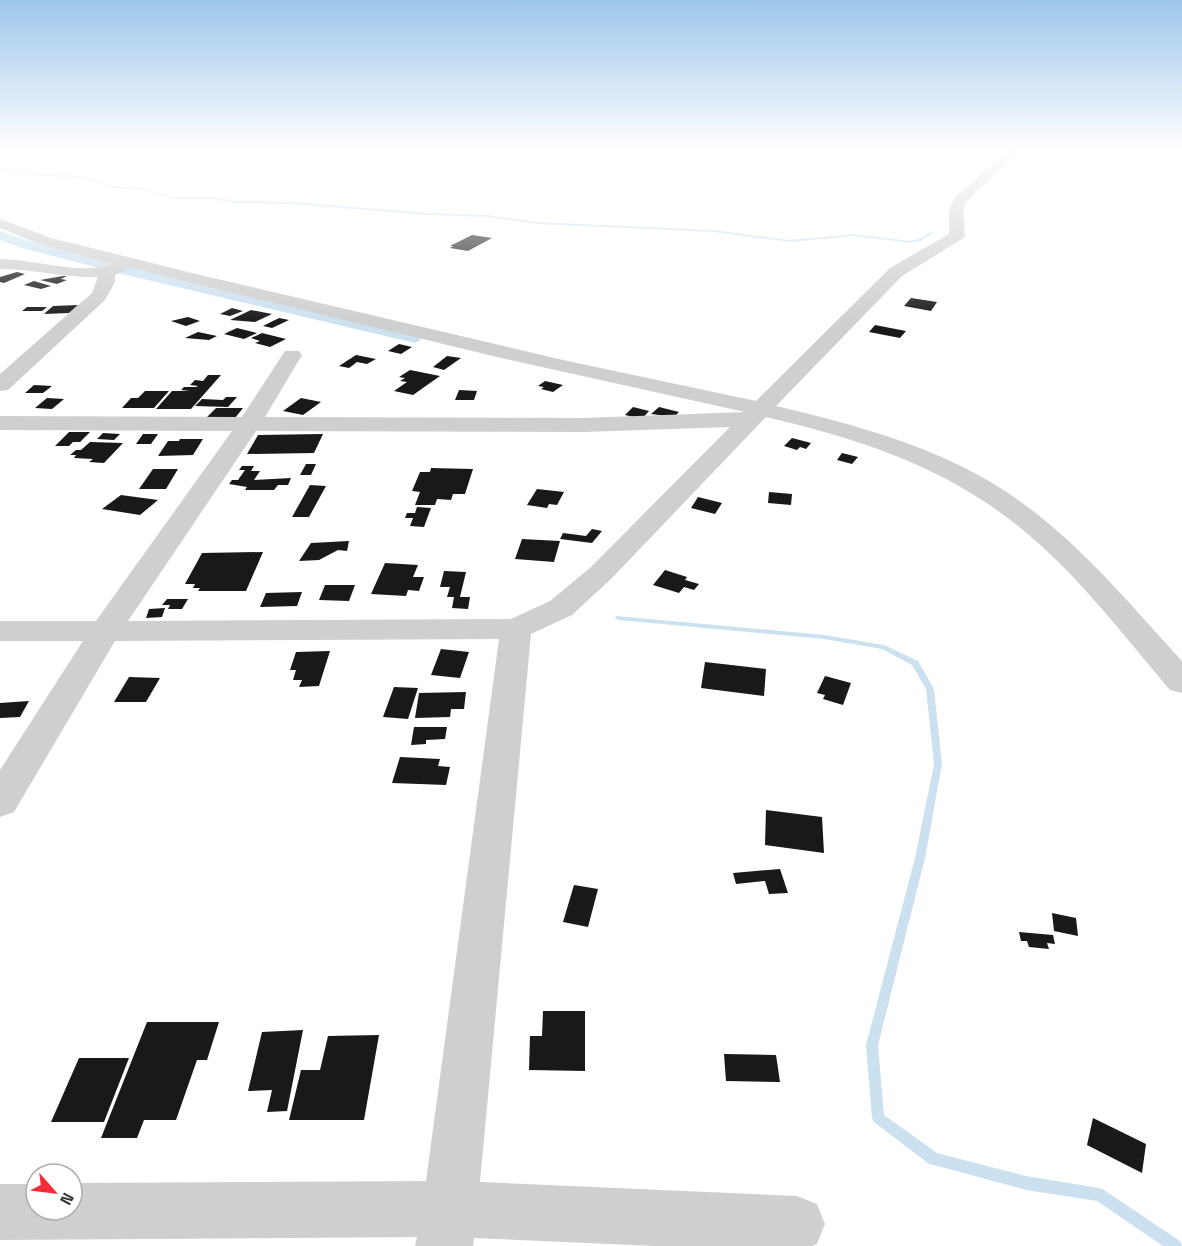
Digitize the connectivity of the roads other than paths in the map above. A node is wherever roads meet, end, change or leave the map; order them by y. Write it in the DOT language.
graph roads {
  1 [pos="957,208"];
  2 [pos="0,223"];
  3 [pos="130,263"];
  4 [pos="0,264"];
  5 [pos="106,277"];
  6 [pos="292,355"];
  7 [pos="0,385"];
  8 [pos="755,415"];
  9 [pos="0,423"];
  10 [pos="248,425"];
  11 [pos="516,629"];
  12 [pos="105,630"];
  13 [pos="0,631"];
  14 [pos="1182,682"];
  15 [pos="0,802"];
  16 [pos="0,1212"];
  17 [pos="797,1224"];
  18 [pos="447,1227"];
  1 -- 8 [label="street"];
  2 -- 3 [label="street"];
  3 -- 5 [label="street"];
  3 -- 8 [label="street"];
  4 -- 5 [label="street"];
  5 -- 7 [label="street"];
  6 -- 10 [label="street"];
  8 -- 10 [label="street"];
  8 -- 11 [label="street"];
  8 -- 14 [label="street"];
  9 -- 10 [label="street"];
  10 -- 12 [label="street"];
  11 -- 12 [label="street"];
  11 -- 18 [label="street"];
  12 -- 13 [label="street"];
  12 -- 15 [label="street"];
  16 -- 18 [label="street"];
  17 -- 18 [label="street"];
}
